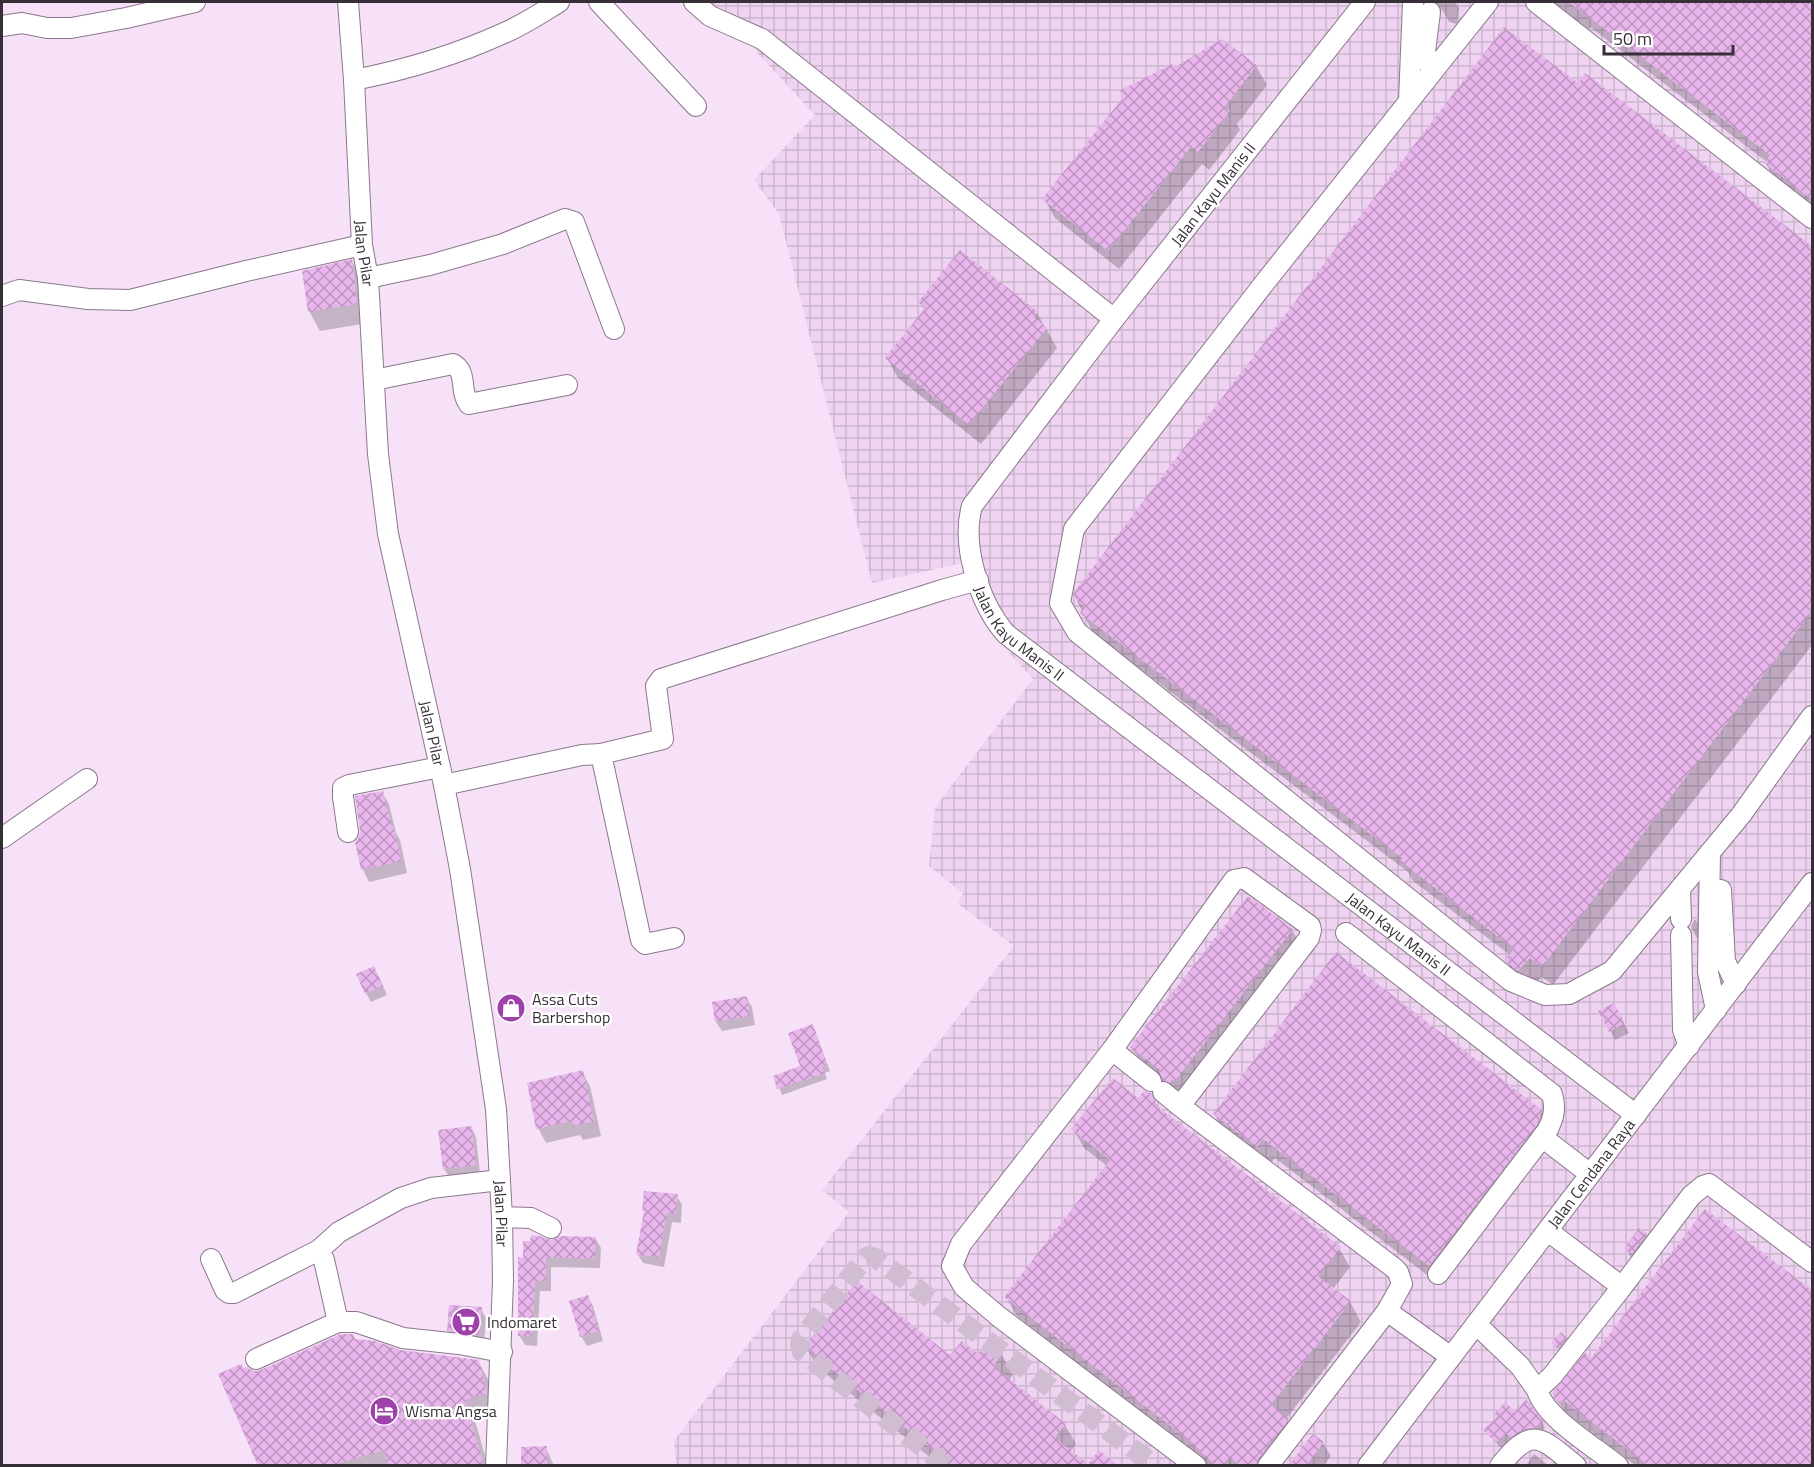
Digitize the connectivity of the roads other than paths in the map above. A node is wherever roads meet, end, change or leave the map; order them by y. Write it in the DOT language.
graph roads {
  1 [pos="195,2"];
  2 [pos="348,2"];
  3 [pos="560,2"];
  4 [pos="599,2"];
  5 [pos="694,2"];
  6 [pos="1365,2"];
  7 [pos="1413,2"];
  8 [pos="1488,2"];
  9 [pos="1536,2"];
  10 [pos="1430,12"];
  11 [pos="2,26"];
  12 [pos="1432,72"];
  13 [pos="354,80"];
  14 [pos="1409,101"];
  15 [pos="696,106"];
  16 [pos="1812,218"];
  17 [pos="362,245"];
  18 [pos="368,278"];
  19 [pos="2,296"];
  20 [pos="1114,319"];
  21 [pos="614,329"];
  22 [pos="374,380"];
  23 [pos="567,385"];
  24 [pos="978,580"];
  25 [pos="1812,716"];
  26 [pos="601,754"];
  27 [pos="442,776"];
  28 [pos="87,779"];
  29 [pos="348,832"];
  30 [pos="2,838"];
  31 [pos="1714,848"];
  32 [pos="1812,883"];
  33 [pos="1680,890"];
  34 [pos="1346,933"];
  35 [pos="674,938"];
  36 [pos="1736,984"];
  37 [pos="1716,1010"];
  38 [pos="1689,1046"];
  39 [pos="1112,1050"];
  40 [pos="1180,1106"];
  41 [pos="1636,1116"];
  42 [pos="1542,1137"];
  43 [pos="1590,1174"];
  44 [pos="500,1180"];
  45 [pos="502,1217"];
  46 [pos="551,1228"];
  47 [pos="1548,1231"];
  48 [pos="319,1250"];
  49 [pos="211,1259"];
  50 [pos="1812,1262"];
  51 [pos="1438,1274"];
  52 [pos="1622,1287"];
  53 [pos="1387,1311"];
  54 [pos="338,1322"];
  55 [pos="1477,1325"];
  56 [pos="501,1352"];
  57 [pos="1451,1358"];
  58 [pos="256,1359"];
  59 [pos="1537,1390"];
  60 [pos="496,1466"];
  61 [pos="1196,1466"];
  62 [pos="1268,1466"];
  63 [pos="1368,1466"];
  64 [pos="1500,1466"];
  65 [pos="1576,1466"];
  66 [pos="1618,1466"];
  1 -- 11 [label="street"];
  2 -- 13 [label="street, Jalan Pilar"];
  3 -- 13 [label="street"];
  4 -- 15 [label="street"];
  5 -- 20 [label="street"];
  6 -- 20 [label="street, Jalan Kayu Manis II"];
  7 -- 14 [label="street"];
  8 -- 12 [label="street"];
  9 -- 16 [label="street"];
  10 -- 12 [label="street"];
  12 -- 14 [label="street"];
  13 -- 17 [label="street, Jalan Pilar"];
  14 -- 33 [label="street"];
  17 -- 18 [label="street, Jalan Pilar"];
  17 -- 19 [label="street"];
  18 -- 21 [label="street"];
  18 -- 22 [label="street, Jalan Pilar"];
  20 -- 24 [label="street, Jalan Kayu Manis II"];
  22 -- 23 [label="street"];
  22 -- 27 [label="street, Jalan Pilar"];
  24 -- 26 [label="street"];
  24 -- 41 [label="street, Jalan Kayu Manis II"];
  25 -- 31 [label="street"];
  26 -- 27 [label="street"];
  26 -- 35 [label="street"];
  27 -- 29 [label="street"];
  27 -- 44 [label="street, Jalan Pilar"];
  28 -- 30 [label="street"];
  31 -- 33 [label="street"];
  31 -- 36 [label="street"];
  31 -- 37 [label="street"];
  32 -- 36 [label="street, Jalan Cendana Raya"];
  33 -- 38 [label="street"];
  34 -- 42 [label="street"];
  36 -- 37 [label="street, Jalan Cendana Raya"];
  37 -- 38 [label="street, Jalan Cendana Raya"];
  38 -- 41 [label="street, Jalan Cendana Raya"];
  39 -- 40 [label="street"];
  39 -- 40 [label="street"];
  39 -- 61 [label="street"];
  40 -- 53 [label="street"];
  41 -- 43 [label="street, Jalan Cendana Raya"];
  42 -- 43 [label="street"];
  42 -- 51 [label="street"];
  43 -- 47 [label="street, Jalan Cendana Raya"];
  44 -- 45 [label="street, Jalan Pilar"];
  44 -- 48 [label="street"];
  45 -- 46 [label="street"];
  45 -- 56 [label="street, Jalan Pilar"];
  47 -- 52 [label="street"];
  47 -- 55 [label="street, Jalan Cendana Raya"];
  48 -- 49 [label="street"];
  48 -- 54 [label="street"];
  50 -- 52 [label="street"];
  52 -- 59 [label="street"];
  53 -- 57 [label="street"];
  53 -- 62 [label="street"];
  54 -- 56 [label="street"];
  54 -- 58 [label="street"];
  55 -- 57 [label="street, Jalan Cendana Raya"];
  55 -- 59 [label="street"];
  56 -- 60 [label="street, Jalan Pilar"];
  57 -- 63 [label="street, Jalan Cendana Raya"];
  59 -- 66 [label="street"];
  64 -- 65 [label="street"];
}
